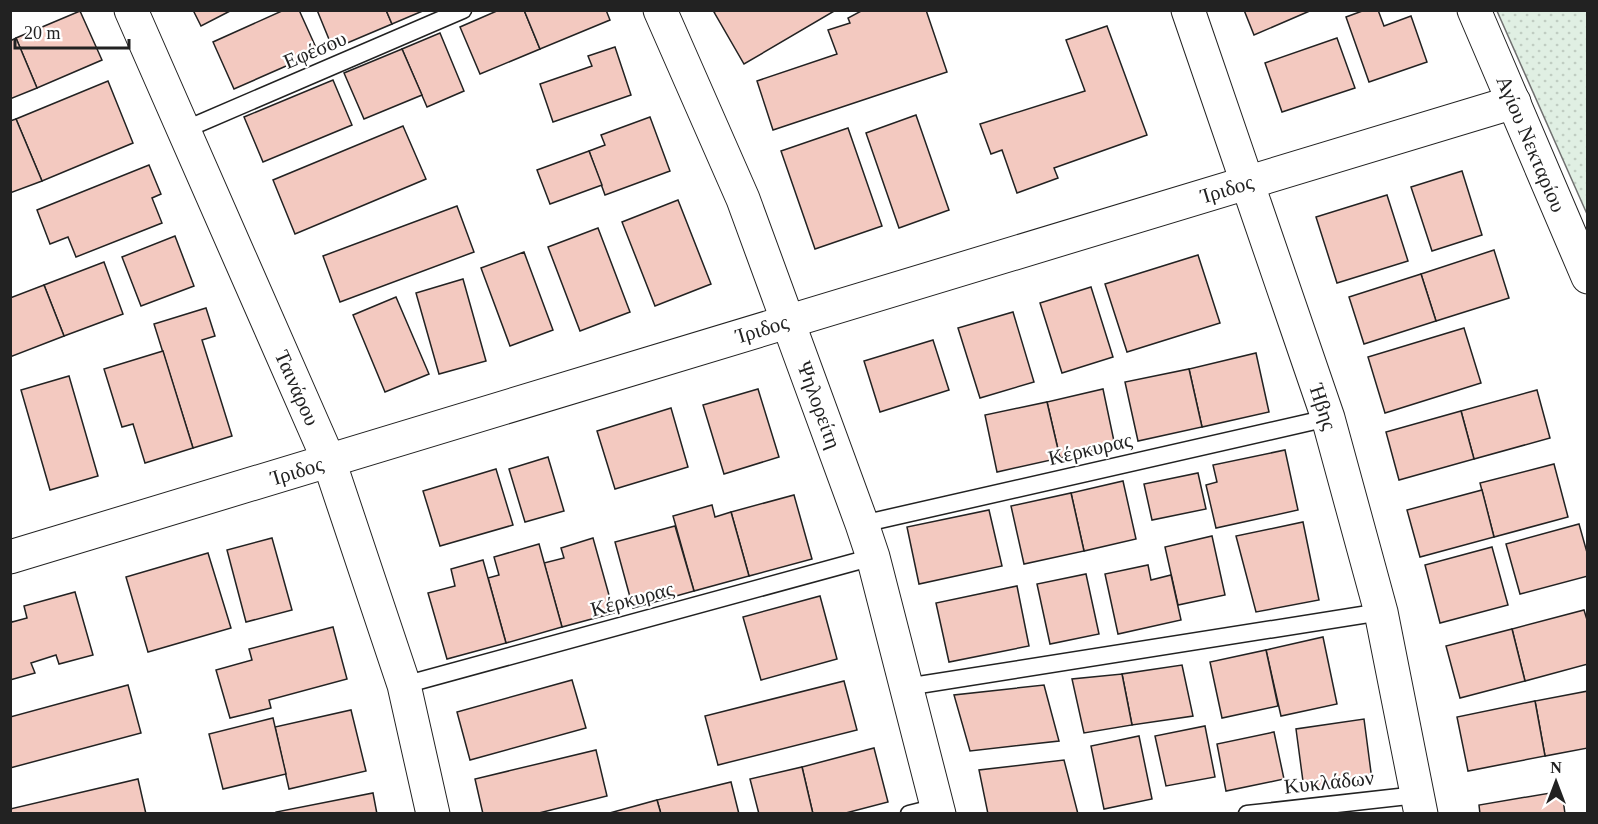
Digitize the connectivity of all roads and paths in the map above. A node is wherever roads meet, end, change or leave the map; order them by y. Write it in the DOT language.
graph roads {
  1 [pos="131,10"];
  2 [pos="463,10"];
  3 [pos="660,10"];
  4 [pos="1188,10"];
  5 [pos="1474,10"];
  6 [pos="1514,102"];
  7 [pos="184,130"];
  8 [pos="1247,183"];
  9 [pos="1587,278"];
  10 [pos="789,321"];
  11 [pos="1328,418"];
  12 [pos="329,461"];
  13 [pos="862,524"];
  14 [pos="873,556"];
  15 [pos="10,557"];
  16 [pos="1381,612"];
  17 [pos="404,685"];
  18 [pos="906,687"];
  19 [pos="1419,804"];
  20 [pos="928,811"];
  21 [pos="433,813"];
  22 [pos="1247,813"];
  1 -- 7 [label="street, Ταινάρου"];
  2 -- 7 [label="lane, Εφέσου"];
  3 -- 10 [label="street, Ψηλορείτη"];
  4 -- 8 [label="street, Ήβης"];
  5 -- 6 [label="street, Αγίου Νεκταρίου"];
  6 -- 8 [label="street, Ίριδος"];
  6 -- 9 [label="street, Αγίου Νεκταρίου"];
  7 -- 12 [label="street, Ταινάρου"];
  8 -- 10 [label="street, Ίριδος"];
  8 -- 11 [label="street, Ήβης"];
  10 -- 12 [label="street, Ίριδος"];
  10 -- 13 [label="street, Ψηλορείτη"];
  11 -- 13 [label="lane, Κέρκυρας"];
  11 -- 16 [label="street, Ήβης"];
  12 -- 15 [label="street, Ίριδος"];
  12 -- 17 [label="street, Ταινάρου"];
  13 -- 14 [label="street, Ψηλορείτη"];
  14 -- 17 [label="lane, Κέρκυρας"];
  14 -- 18 [label="street, Ψηλορείτη"];
  16 -- 18 [label="lane"];
  16 -- 19 [label="street, Ήβης"];
  17 -- 21 [label="street, Ταινάρου"];
  18 -- 20 [label="street, Ψηλορείτη"];
  19 -- 22 [label="lane, Κυκλάδων"];
}
